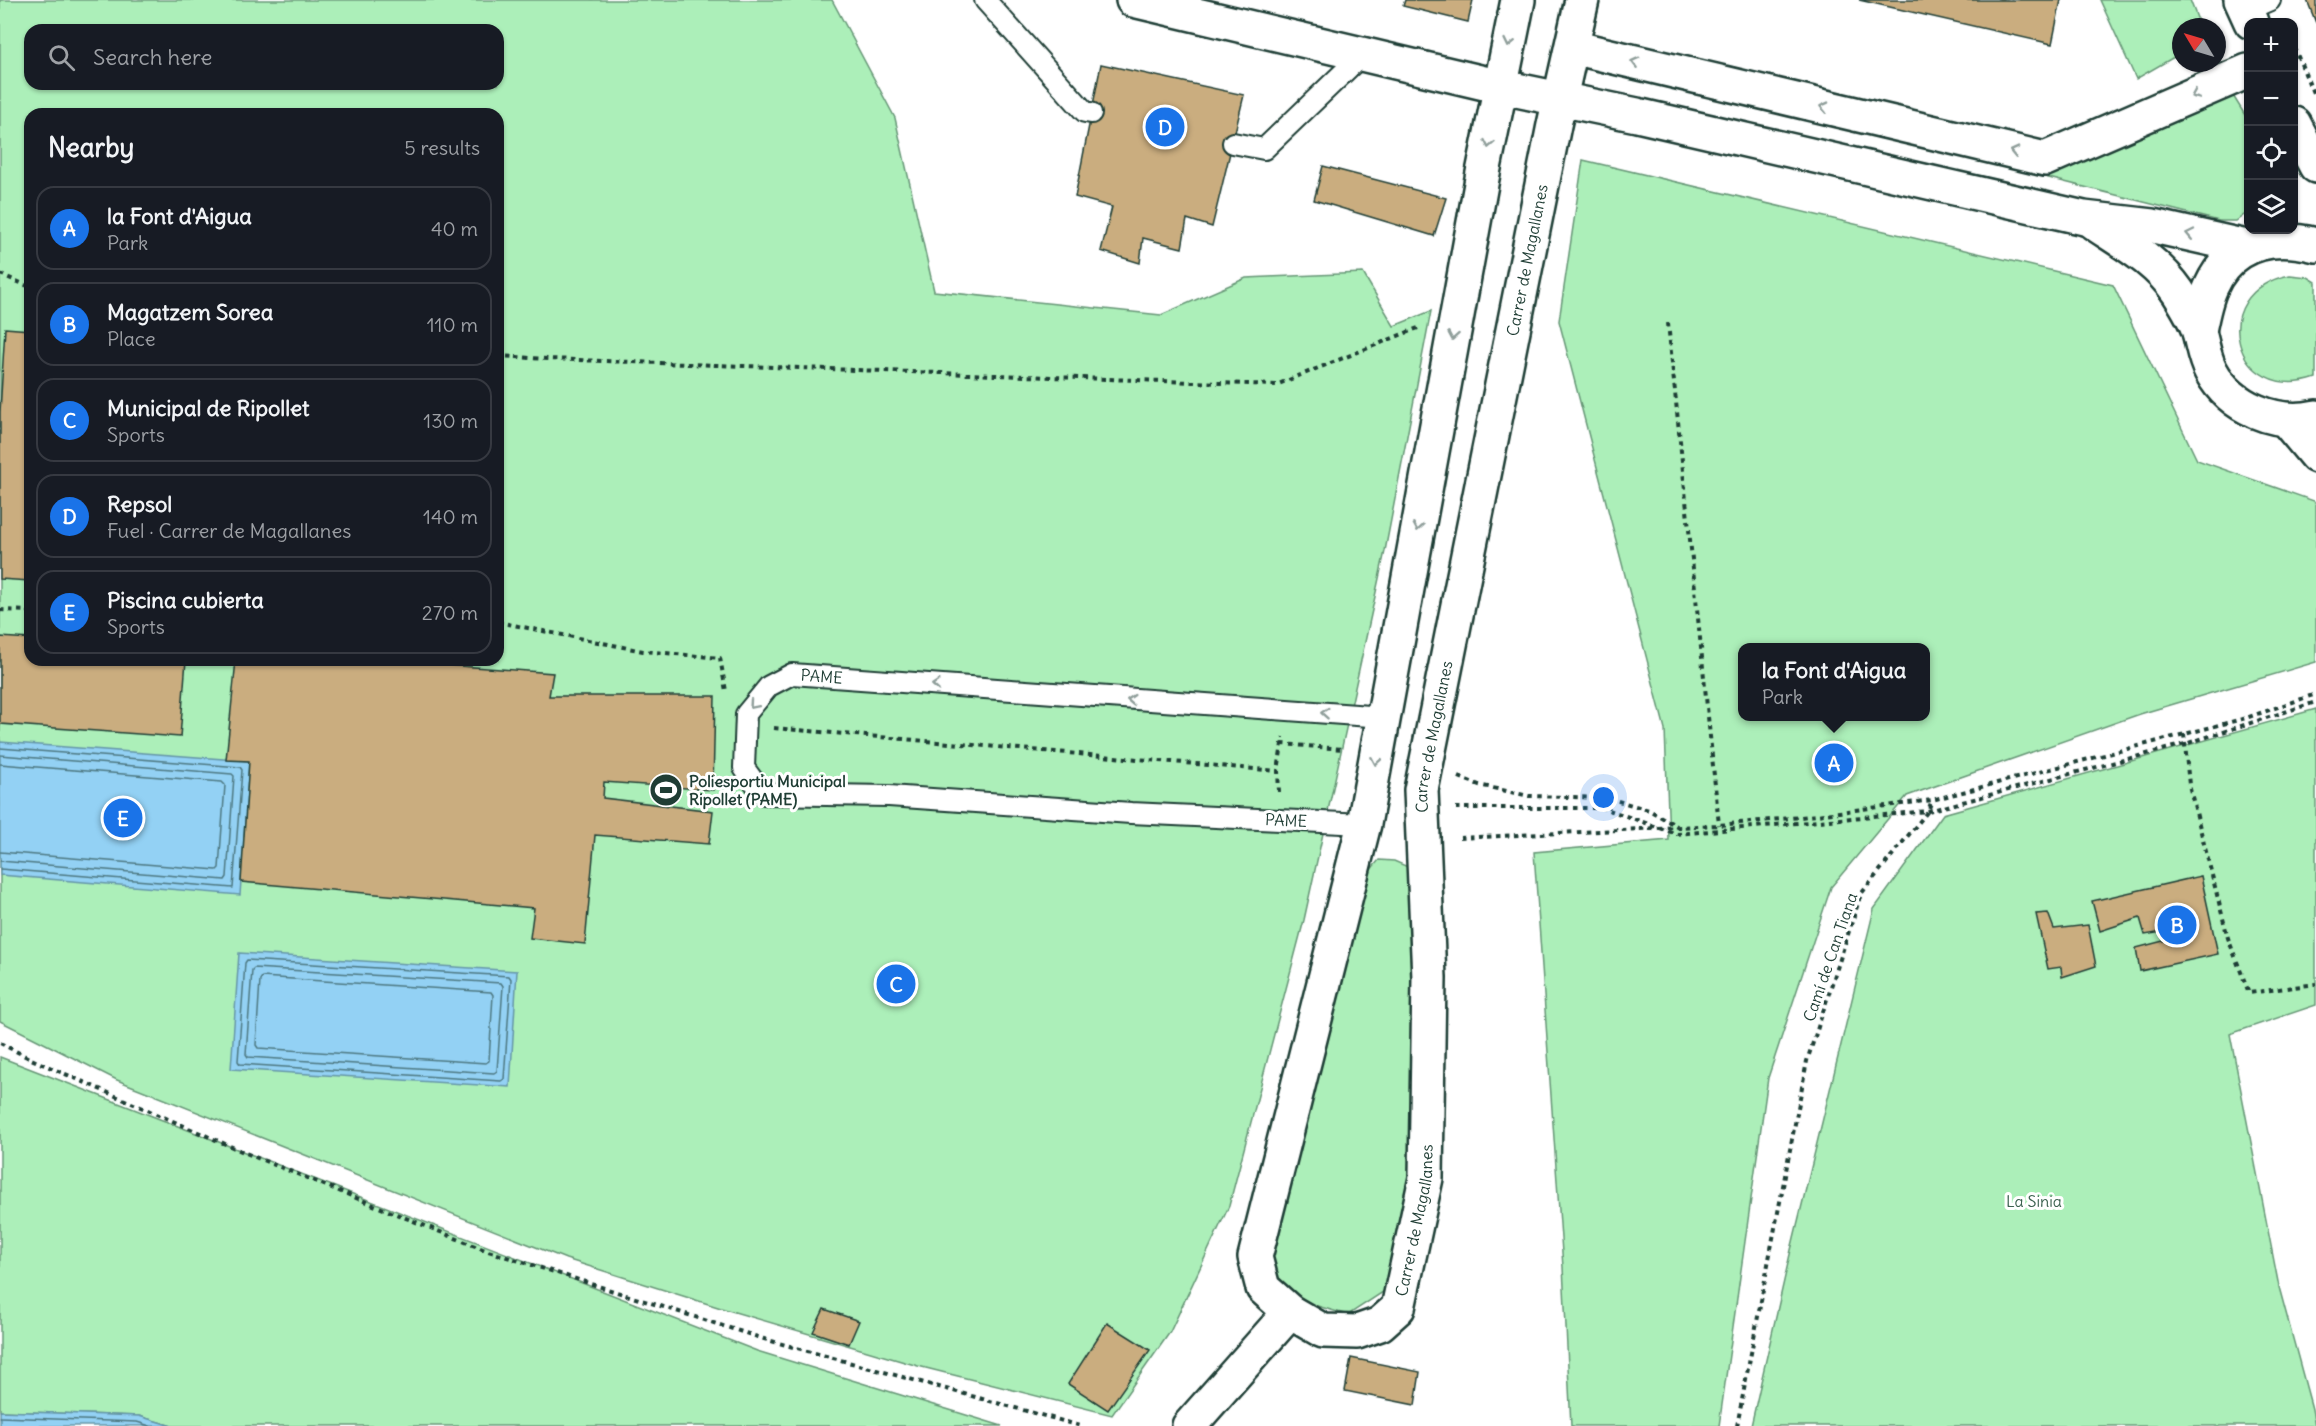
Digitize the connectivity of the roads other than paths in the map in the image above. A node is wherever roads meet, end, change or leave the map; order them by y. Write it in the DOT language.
graph roads {
  1 [pos="985,0"];
  2 [pos="1133,0"];
  3 [pos="1518,0"];
  4 [pos="1582,0"];
  5 [pos="1572,47"];
  6 [pos="1363,54"];
  7 [pos="2246,72"];
  8 [pos="1499,86"];
  9 [pos="1559,100"];
  10 [pos="1091,113"];
  11 [pos="2298,134"];
  12 [pos="1233,143"];
  13 [pos="2316,166"];
  14 [pos="2085,218"];
  15 [pos="2261,239"];
  16 [pos="2316,245"];
  17 [pos="2199,331"];
  18 [pos="2301,418"];
  19 [pos="2316,456"];
  20 [pos="1384,717"];
  21 [pos="1364,824"];
  22 [pos="1290,1312"];
  23 [pos="1189,1426"];
  1 -- 10 [label="lane"];
  2 -- 6 [label="street"];
  3 -- 8 [label="street, Carrer de Magallanes, one-way"];
  4 -- 5 [label="street, Carrer de Magallanes"];
  7 -- 5 [label="street, one-way"];
  5 -- 9 [label="street, Carrer de Magallanes"];
  6 -- 8 [label="street"];
  6 -- 12 [label="lane"];
  8 -- 9 [label="street"];
  8 -- 20 [label="street, Carrer de Magallanes, one-way"];
  9 -- 14 [label="street"];
  9 -- 22 [label="street, Carrer de Magallanes"];
  11 -- 13 [label="street"];
  15 -- 14 [label="street, one-way"];
  14 -- 17 [label="street"];
  15 -- 16 [label="street"];
  15 -- 17 [label="street"];
  17 -- 18 [label="street"];
  18 -- 19 [label="street"];
  20 -- 21 [label="street, Carrer de Magallanes, one-way"];
  20 -- 21 [label="lane, PAME, one-way"];
  21 -- 22 [label="street, Carrer de Magallanes"];
  22 -- 23 [label="street"];
}
